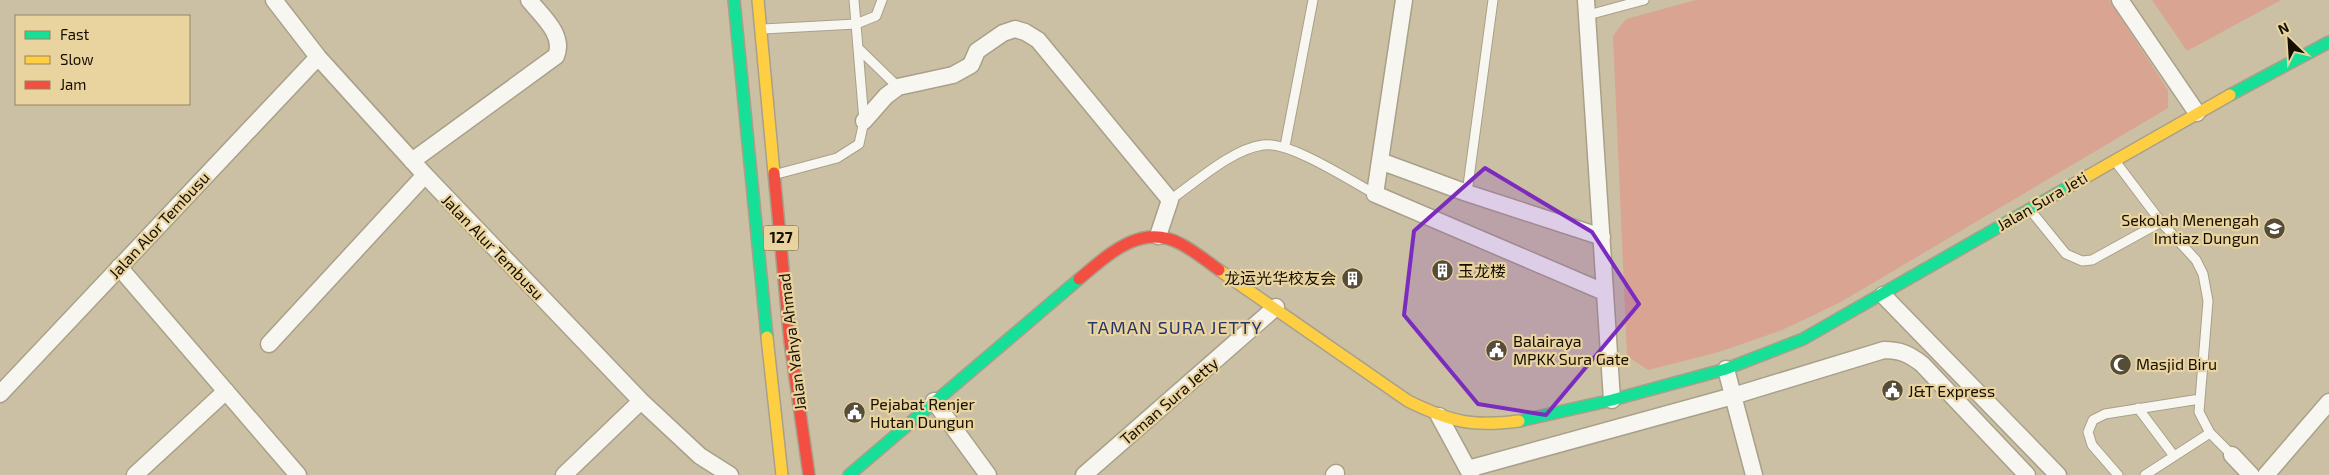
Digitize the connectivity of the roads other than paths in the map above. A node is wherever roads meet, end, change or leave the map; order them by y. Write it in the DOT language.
graph roads {
  1 [pos="274,0"];
  2 [pos="530,0"];
  3 [pos="734,0"];
  4 [pos="758,0"];
  5 [pos="854,0"];
  6 [pos="882,0"];
  7 [pos="1312,0"];
  8 [pos="1404,0"];
  9 [pos="1493,0"];
  10 [pos="1644,0"];
  11 [pos="2120,0"];
  12 [pos="1587,7"];
  13 [pos="856,24"];
  14 [pos="760,30"];
  15 [pos="2329,42"];
  16 [pos="858,48"];
  17 [pos="318,57"];
  18 [pos="898,87"];
  19 [pos="2197,113"];
  20 [pos="864,121"];
  21 [pos="1285,146"];
  22 [pos="2115,160"];
  23 [pos="412,161"];
  24 [pos="1380,161"];
  25 [pos="425,175"];
  26 [pos="775,175"];
  27 [pos="1467,193"];
  28 [pos="1375,194"];
  29 [pos="1170,200"];
  30 [pos="2029,208"];
  31 [pos="2161,222"];
  32 [pos="1158,236"];
  33 [pos="1602,237"];
  34 [pos="119,267"];
  35 [pos="1604,292"];
  36 [pos="1883,295"];
  37 [pos="1276,307"];
  38 [pos="269,344"];
  39 [pos="1726,369"];
  40 [pos="226,391"];
  41 [pos="0,394"];
  42 [pos="1733,396"];
  43 [pos="2200,399"];
  44 [pos="1612,400"];
  45 [pos="641,401"];
  46 [pos="934,401"];
  47 [pos="2329,402"];
  48 [pos="2138,408"];
  49 [pos="1439,416"];
  50 [pos="2210,432"];
  51 [pos="2232,454"];
  52 [pos="2174,456"];
  53 [pos="1469,472"];
  54 [pos="134,475"];
  55 [pos="298,475"];
  56 [pos="564,475"];
  57 [pos="730,475"];
  58 [pos="782,475"];
  59 [pos="809,475"];
  60 [pos="849,475"];
  61 [pos="988,475"];
  62 [pos="1084,475"];
  63 [pos="1754,475"];
  64 [pos="2027,475"];
  65 [pos="2058,475"];
  66 [pos="2118,475"];
  67 [pos="2145,475"];
  68 [pos="2252,475"];
  69 [pos="2266,475"];
  1 -- 17 [label="street, Jalan Alur Tembusu"];
  2 -- 23 [label="street"];
  3 -- 58 [label="street, Jalan Yahya Ahmad / 127"];
  4 -- 14 [label="street, Jalan Yahya Ahmad / 127"];
  5 -- 13 [label="lane"];
  6 -- 13 [label="lane"];
  7 -- 21 [label="lane"];
  8 -- 24 [label="street"];
  9 -- 27 [label="lane"];
  10 -- 12 [label="lane"];
  11 -- 19 [label="street"];
  12 -- 33 [label="street"];
  13 -- 14 [label="lane"];
  13 -- 16 [label="lane"];
  14 -- 26 [label="street, Jalan Yahya Ahmad / 127"];
  15 -- 19 [label="street, Jalan Sura Jeti"];
  16 -- 18 [label="lane"];
  16 -- 20 [label="lane"];
  17 -- 23 [label="street, Jalan Alur Tembusu"];
  17 -- 34 [label="street, Jalan Alor Tembusu"];
  18 -- 20 [label="street"];
  18 -- 29 [label="street"];
  19 -- 22 [label="street, Jalan Sura Jeti"];
  20 -- 26 [label="lane"];
  21 -- 28 [label="lane"];
  21 -- 29 [label="lane"];
  22 -- 30 [label="street, Jalan Sura Jeti"];
  22 -- 31 [label="lane"];
  23 -- 25 [label="street, Jalan Alur Tembusu"];
  24 -- 27 [label="street"];
  24 -- 28 [label="street"];
  25 -- 38 [label="street"];
  25 -- 45 [label="street, Jalan Alur Tembusu"];
  26 -- 59 [label="street, Jalan Yahya Ahmad / 127"];
  27 -- 33 [label="street"];
  28 -- 35 [label="street"];
  29 -- 32 [label="street"];
  30 -- 31 [label="lane"];
  30 -- 36 [label="street, Jalan Sura Jeti"];
  31 -- 43 [label="lane"];
  32 -- 37 [label="street, Jalan Sura Jeti"];
  32 -- 46 [label="street"];
  33 -- 35 [label="street"];
  34 -- 40 [label="street"];
  34 -- 41 [label="street, Jalan Alor Tembusu"];
  35 -- 44 [label="street"];
  36 -- 39 [label="street, Jalan Sura Jeti"];
  36 -- 65 [label="street"];
  37 -- 49 [label="street, Jalan Sura Jeti"];
  37 -- 62 [label="street, Taman Sura Jetty"];
  39 -- 42 [label="street"];
  39 -- 44 [label="street, Jalan Sura Jeti"];
  40 -- 54 [label="street"];
  40 -- 55 [label="street"];
  42 -- 53 [label="street"];
  42 -- 63 [label="street"];
  42 -- 64 [label="street"];
  43 -- 48 [label="lane"];
  43 -- 50 [label="lane"];
  44 -- 49 [label="street, Jalan Sura Jeti"];
  45 -- 56 [label="street"];
  45 -- 57 [label="street, Jalan Alur Tembusu"];
  46 -- 60 [label="street"];
  46 -- 61 [label="street"];
  47 -- 69 [label="street"];
  48 -- 52 [label="lane"];
  48 -- 66 [label="lane"];
  49 -- 53 [label="street"];
  50 -- 51 [label="lane"];
  50 -- 52 [label="lane"];
  51 -- 68 [label="street"];
  52 -- 67 [label="lane"];
}
